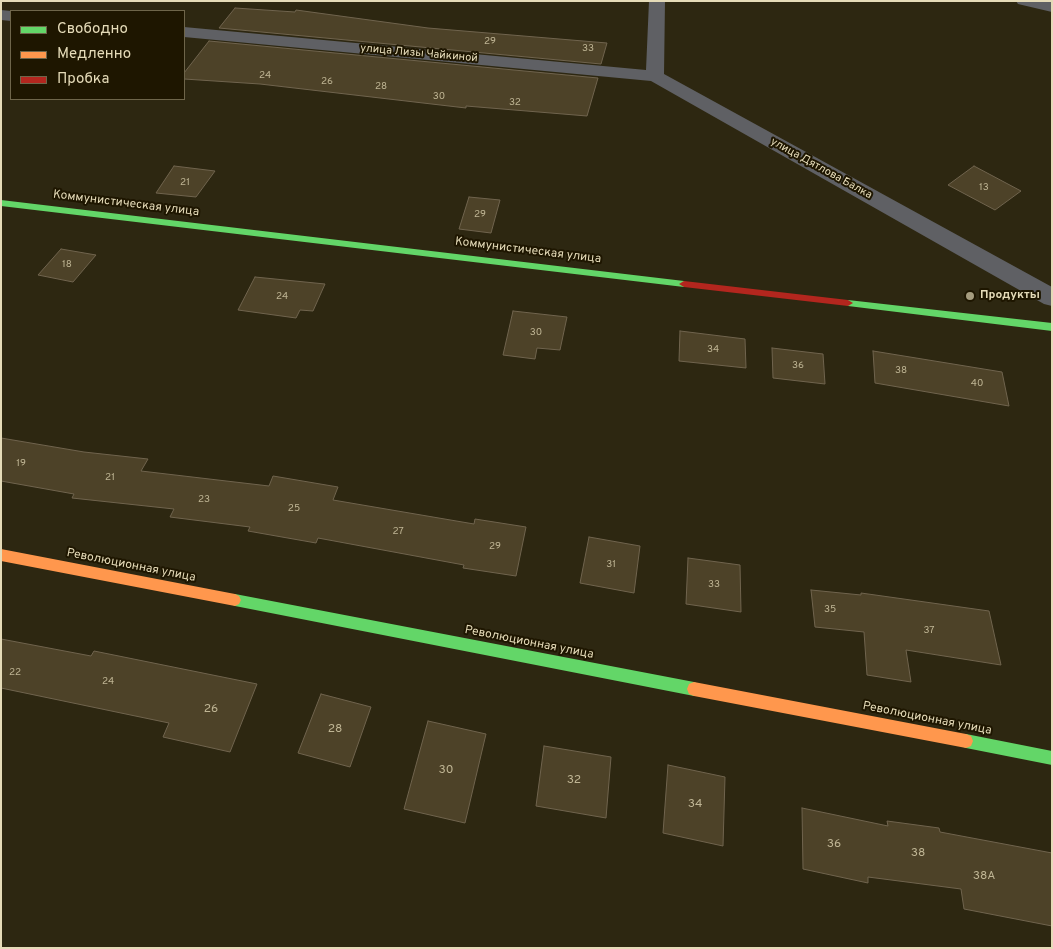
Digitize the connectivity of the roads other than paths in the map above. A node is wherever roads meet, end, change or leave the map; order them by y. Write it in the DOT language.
graph roads {
  1 [pos="657,1"];
  2 [pos="1024,1"];
  3 [pos="1052,7"];
  4 [pos="185,32"];
  5 [pos="655,76"];
  6 [pos="1,203"];
  7 [pos="1052,298"];
  8 [pos="1052,327"];
  9 [pos="1,555"];
  10 [pos="1052,758"];
  1 -- 5 [label="street"];
  2 -- 3 [label="street"];
  4 -- 5 [label="street, улица Лизы Чайкиной"];
  5 -- 7 [label="street, улица Дятлова Балка"];
  6 -- 8 [label="street, Коммунистическая улица"];
  9 -- 10 [label="street, Революционная улица"];
}
